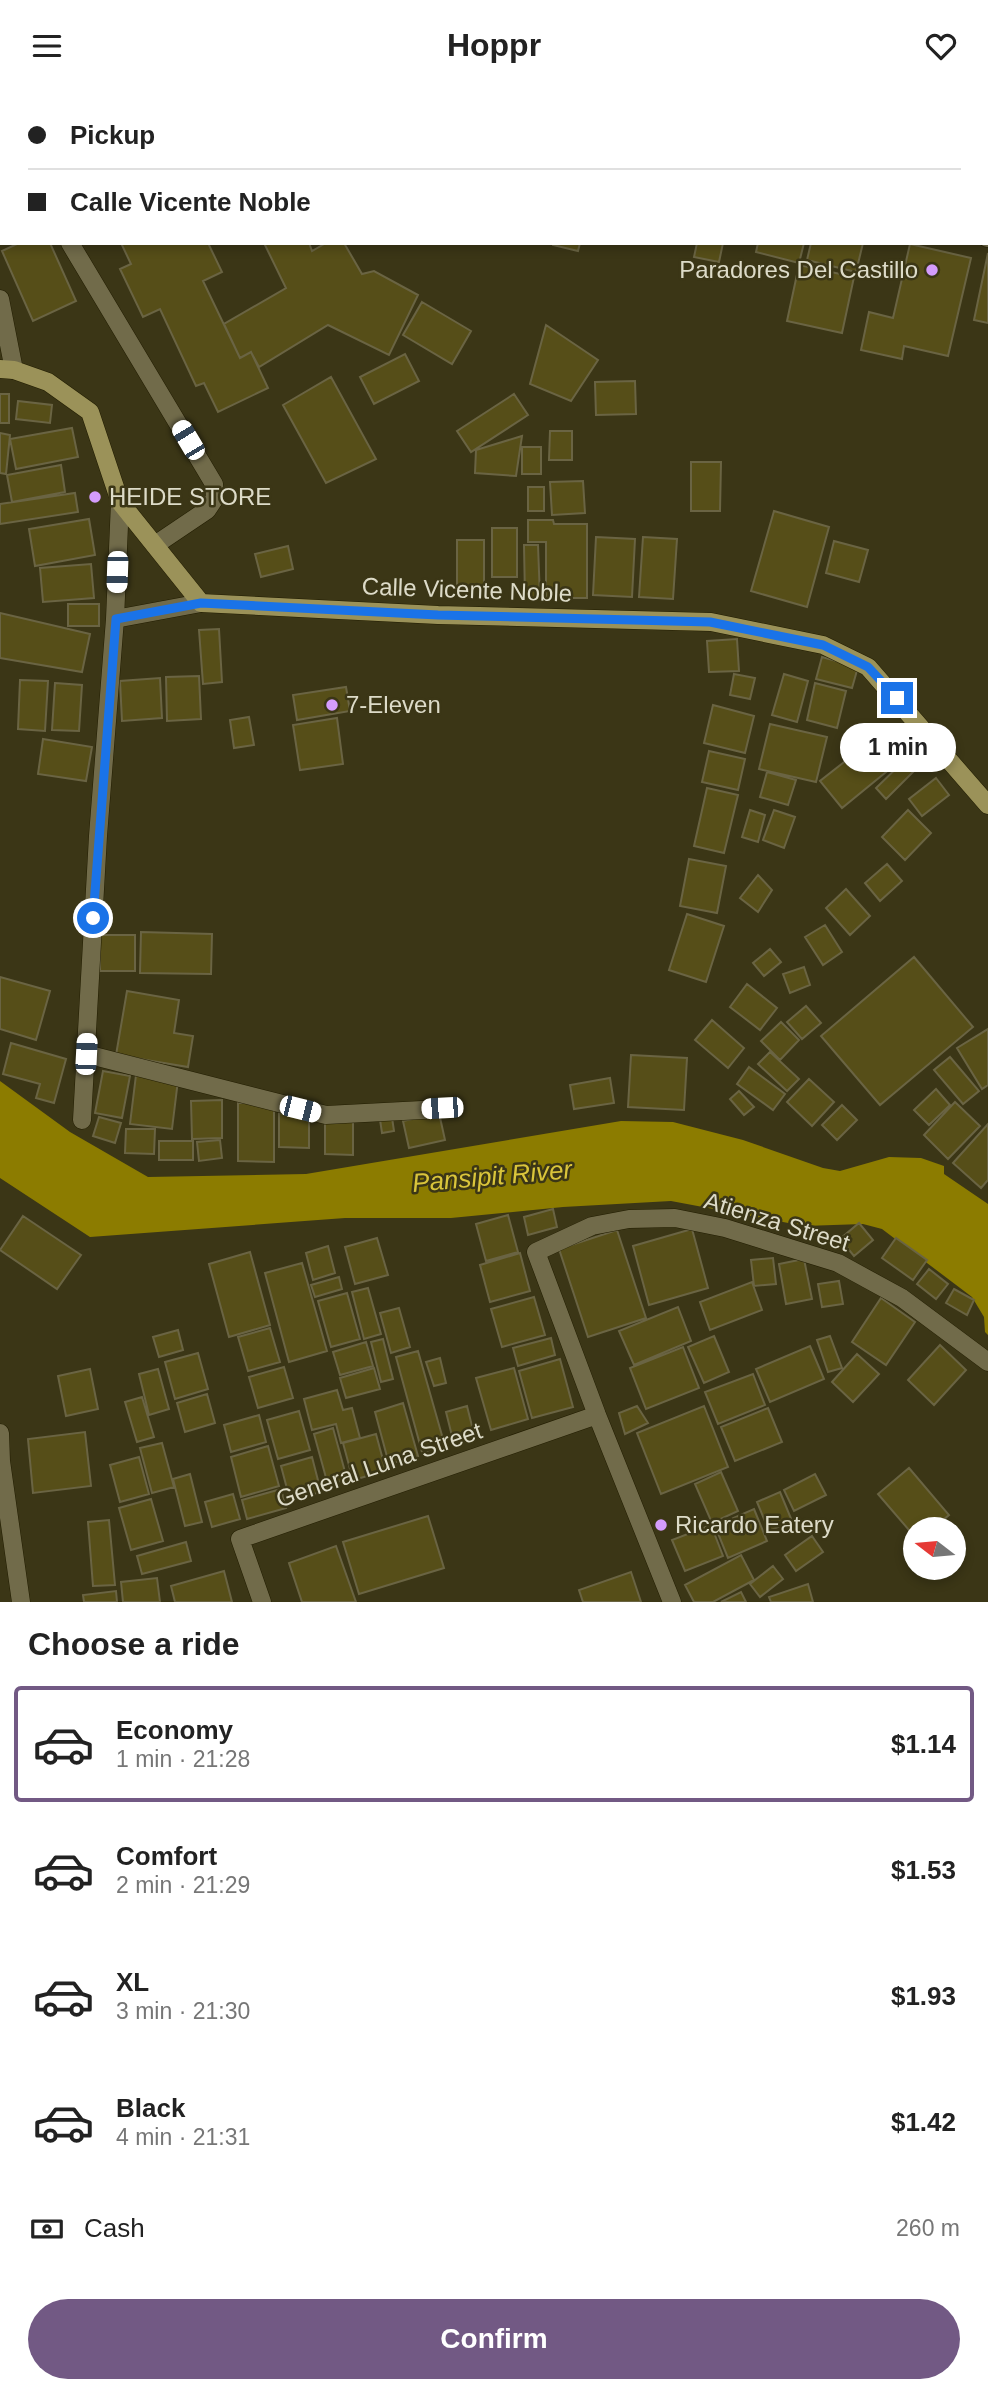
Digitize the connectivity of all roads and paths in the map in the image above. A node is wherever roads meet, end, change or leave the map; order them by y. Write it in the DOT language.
graph roads {
  1 [pos="71,245"];
  2 [pos="0,299"];
  3 [pos="7,370"];
  4 [pos="120,502"];
  5 [pos="155,545"];
  6 [pos="201,603"];
  7 [pos="116,619"];
  8 [pos="988,805"];
  9 [pos="86,1054"];
  10 [pos="442,1108"];
  11 [pos="82,1120"];
  12 [pos="988,1361"];
  13 [pos="597,1415"];
  14 [pos="0,1433"];
  15 [pos="0,1461"];
  16 [pos="21,1602"];
  17 [pos="262,1602"];
  18 [pos="672,1602"];
  1 -- 5 [label="street"];
  2 -- 3 [label="street"];
  3 -- 4 [label="main road"];
  4 -- 5 [label="main road"];
  4 -- 7 [label="street"];
  5 -- 6 [label="main road"];
  6 -- 7 [label="street"];
  6 -- 8 [label="main road, Calle Vicente Noble"];
  7 -- 9 [label="street"];
  9 -- 10 [label="street"];
  9 -- 11 [label="street"];
  12 -- 13 [label="street, Atienza Street"];
  13 -- 17 [label="street, General Luna Street"];
  13 -- 18 [label="street"];
  14 -- 15 [label="street"];
  15 -- 16 [label="street"];
}
